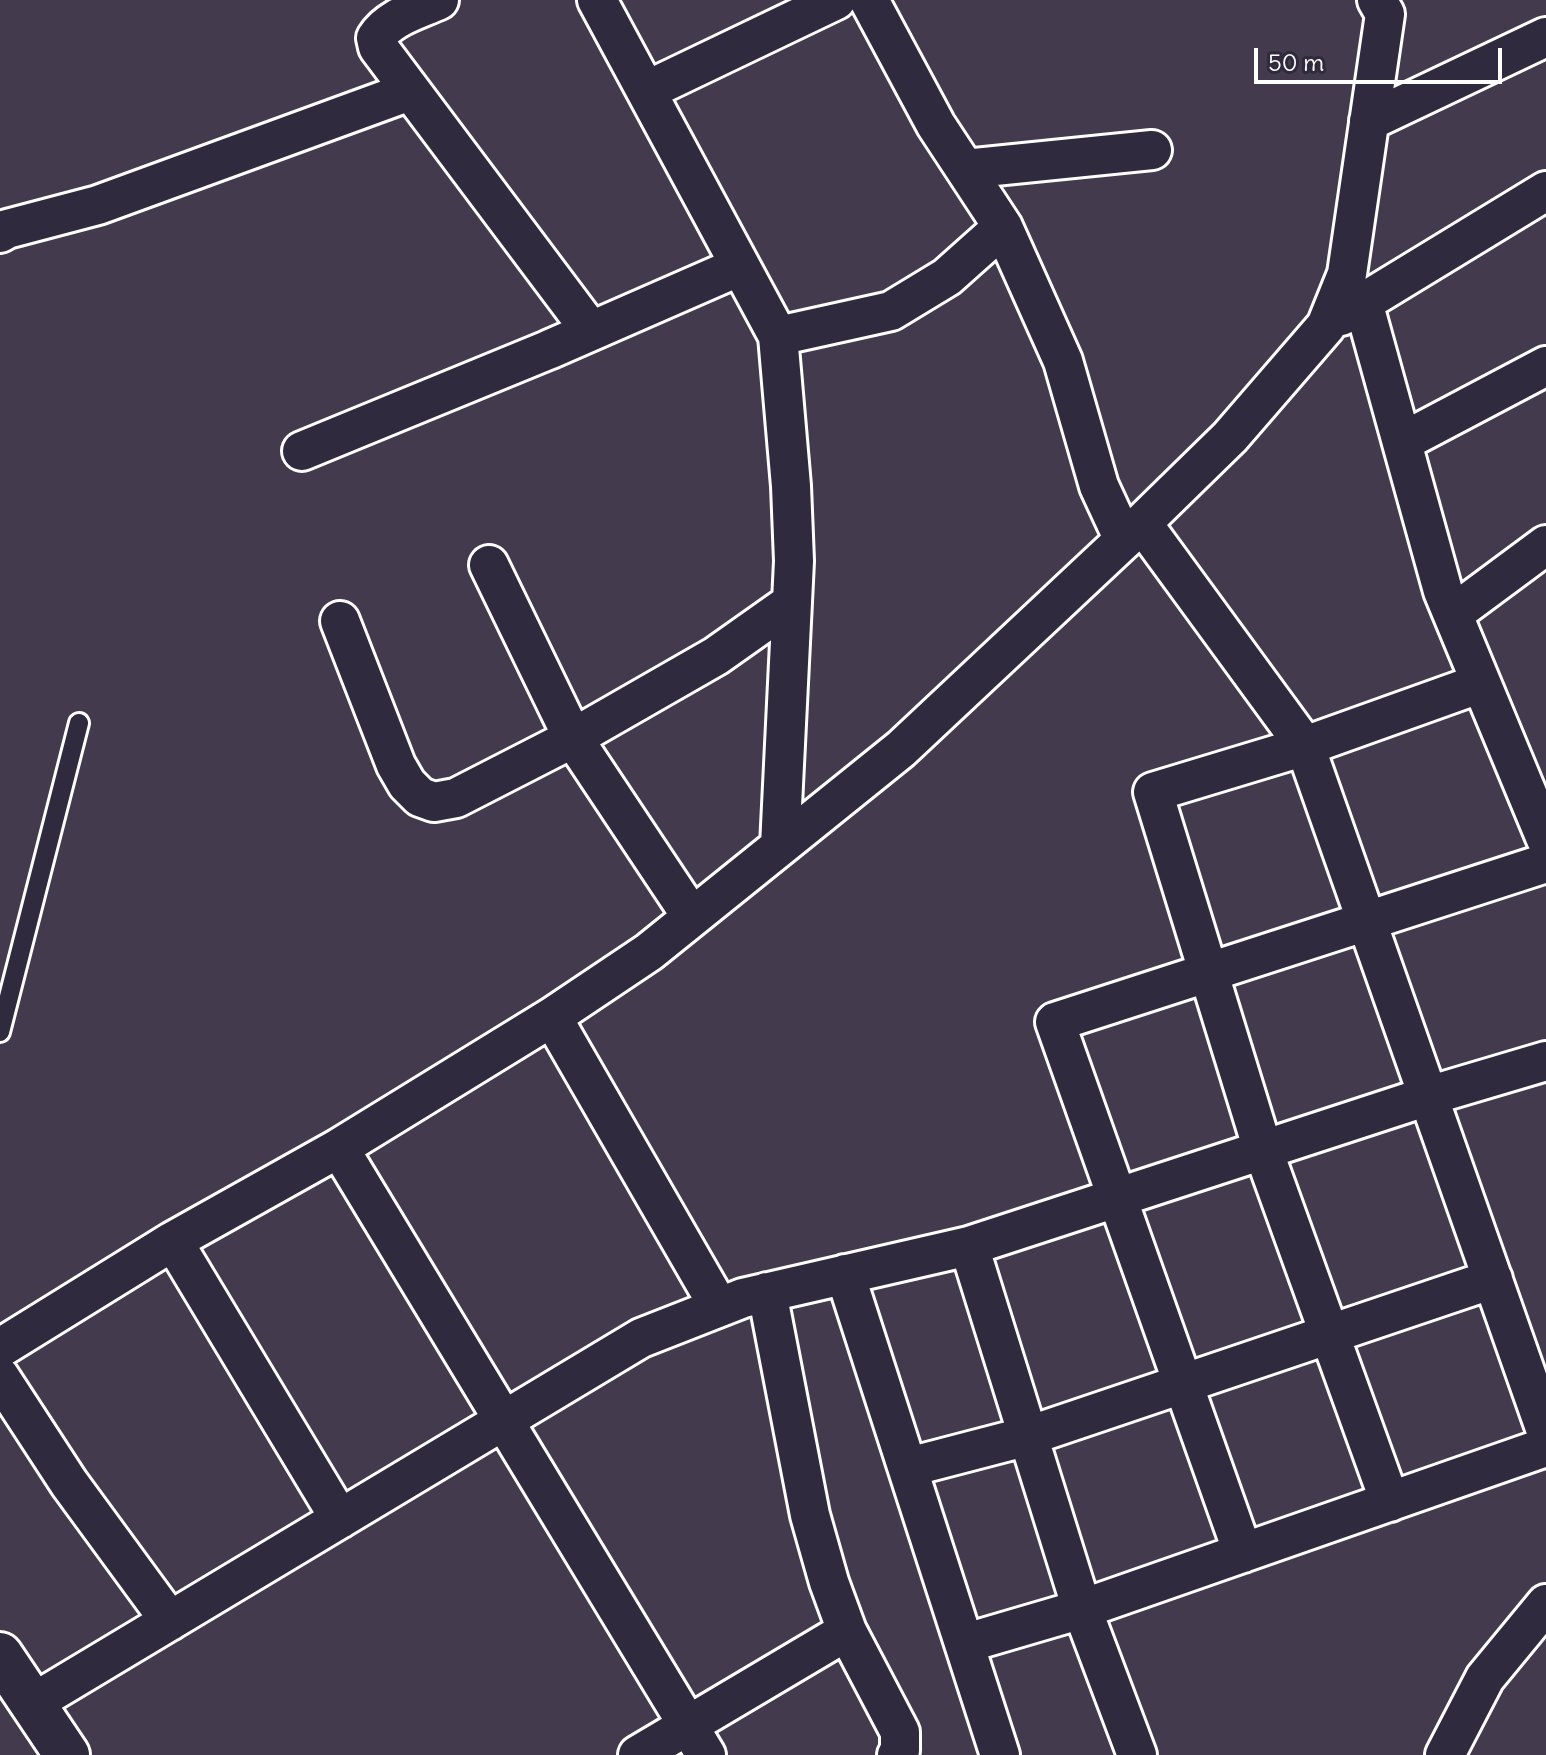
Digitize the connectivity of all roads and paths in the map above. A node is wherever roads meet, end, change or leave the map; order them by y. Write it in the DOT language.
graph roads {
  1 [pos="439,0"];
  2 [pos="597,0"];
  3 [pos="836,0"];
  4 [pos="869,0"];
  5 [pos="1392,5"];
  6 [pos="1546,37"];
  7 [pos="410,91"];
  8 [pos="646,91"];
  9 [pos="1369,121"];
  10 [pos="1152,150"];
  11 [pos="965,169"];
  12 [pos="1546,191"];
  13 [pos="2,225"];
  14 [pos="1003,227"];
  15 [pos="740,266"];
  16 [pos="1363,302"];
  17 [pos="1326,326"];
  18 [pos="591,331"];
  19 [pos="778,336"];
  20 [pos="1546,366"];
  21 [pos="1402,442"];
  22 [pos="302,451"];
  23 [pos="1133,532"];
  24 [pos="1546,545"];
  25 [pos="489,565"];
  26 [pos="791,603"];
  27 [pos="1453,614"];
  28 [pos="340,621"];
  29 [pos="1481,683"];
  30 [pos="79,723"];
  31 [pos="573,738"];
  32 [pos="1305,746"];
  33 [pos="1546,839"];
  34 [pos="780,846"];
  35 [pos="1546,863"];
  36 [pos="692,917"];
  37 [pos="1366,921"];
  38 [pos="1208,972"];
  39 [pos="552,1017"];
  40 [pos="0,1032"];
  41 [pos="1546,1061"];
  42 [pos="1428,1096"];
  43 [pos="339,1148"];
  44 [pos="1263,1150"];
  45 [pos="1119,1197"];
  46 [pos="173,1241"];
  47 [pos="969,1246"];
  48 [pos="845,1274"];
  49 [pos="1493,1279"];
  50 [pos="767,1292"];
  51 [pos="719,1307"];
  52 [pos="1330,1336"];
  53 [pos="0,1348"];
  54 [pos="0,1377"];
  55 [pos="1184,1384"];
  56 [pos="505,1420"];
  57 [pos="1546,1431"];
  58 [pos="1028,1436"];
  59 [pos="1546,1447"];
  60 [pos="909,1467"];
  61 [pos="1390,1502"];
  62 [pos="340,1519"];
  63 [pos="1243,1553"];
  64 [pos="1546,1604"];
  65 [pos="1082,1609"];
  66 [pos="170,1621"];
  67 [pos="847,1631"];
  68 [pos="966,1643"];
  69 [pos="0,1655"];
  70 [pos="33,1703"];
  71 [pos="698,1741"];
  72 [pos="67,1755"];
  73 [pos="638,1755"];
  74 [pos="897,1755"];
  75 [pos="1000,1755"];
  76 [pos="1137,1755"];
  77 [pos="1445,1755"];
  1 -- 7 [label="street"];
  2 -- 8 [label="street"];
  3 -- 8 [label="street"];
  4 -- 11 [label="street"];
  5 -- 9 [label="street"];
  6 -- 9 [label="street"];
  7 -- 13 [label="street"];
  7 -- 18 [label="street"];
  8 -- 15 [label="street"];
  9 -- 17 [label="street"];
  10 -- 11 [label="street"];
  11 -- 14 [label="street"];
  12 -- 16 [label="street"];
  14 -- 19 [label="street"];
  14 -- 23 [label="street"];
  15 -- 18 [label="street"];
  15 -- 19 [label="street"];
  16 -- 17 [label="street"];
  16 -- 21 [label="street"];
  17 -- 23 [label="street"];
  18 -- 22 [label="street"];
  19 -- 26 [label="street"];
  20 -- 21 [label="street"];
  21 -- 27 [label="street"];
  23 -- 32 [label="street"];
  23 -- 34 [label="street"];
  24 -- 27 [label="street"];
  25 -- 31 [label="street"];
  26 -- 31 [label="street"];
  26 -- 34 [label="street"];
  27 -- 29 [label="street"];
  28 -- 31 [label="street"];
  29 -- 32 [label="street"];
  29 -- 33 [label="street"];
  30 -- 40 [label="lane"];
  31 -- 36 [label="street"];
  32 -- 37 [label="street"];
  32 -- 38 [label="street"];
  34 -- 36 [label="street"];
  35 -- 37 [label="street"];
  36 -- 39 [label="street"];
  37 -- 38 [label="street"];
  37 -- 42 [label="street"];
  38 -- 44 [label="street"];
  38 -- 45 [label="street"];
  39 -- 43 [label="street"];
  39 -- 51 [label="street"];
  41 -- 42 [label="street"];
  42 -- 44 [label="street"];
  42 -- 49 [label="street"];
  43 -- 46 [label="street"];
  43 -- 56 [label="street"];
  44 -- 45 [label="street"];
  44 -- 52 [label="street"];
  45 -- 47 [label="street"];
  45 -- 55 [label="street"];
  46 -- 53 [label="street"];
  46 -- 62 [label="street"];
  47 -- 48 [label="street"];
  47 -- 58 [label="street"];
  48 -- 50 [label="street"];
  48 -- 60 [label="street"];
  49 -- 52 [label="street"];
  49 -- 57 [label="street"];
  50 -- 51 [label="street"];
  50 -- 67 [label="street"];
  51 -- 56 [label="street"];
  52 -- 55 [label="street"];
  52 -- 61 [label="street"];
  54 -- 66 [label="street"];
  55 -- 58 [label="street"];
  55 -- 63 [label="street"];
  56 -- 62 [label="street"];
  56 -- 71 [label="street"];
  58 -- 60 [label="street"];
  58 -- 65 [label="street"];
  59 -- 61 [label="street"];
  60 -- 68 [label="street"];
  61 -- 63 [label="street"];
  62 -- 66 [label="street"];
  63 -- 65 [label="street"];
  64 -- 77 [label="street"];
  65 -- 68 [label="street"];
  65 -- 76 [label="street"];
  66 -- 70 [label="street"];
  67 -- 71 [label="street"];
  67 -- 74 [label="street"];
  68 -- 75 [label="street"];
  69 -- 70 [label="main road"];
  70 -- 72 [label="main road"];
  71 -- 73 [label="street"];
}
